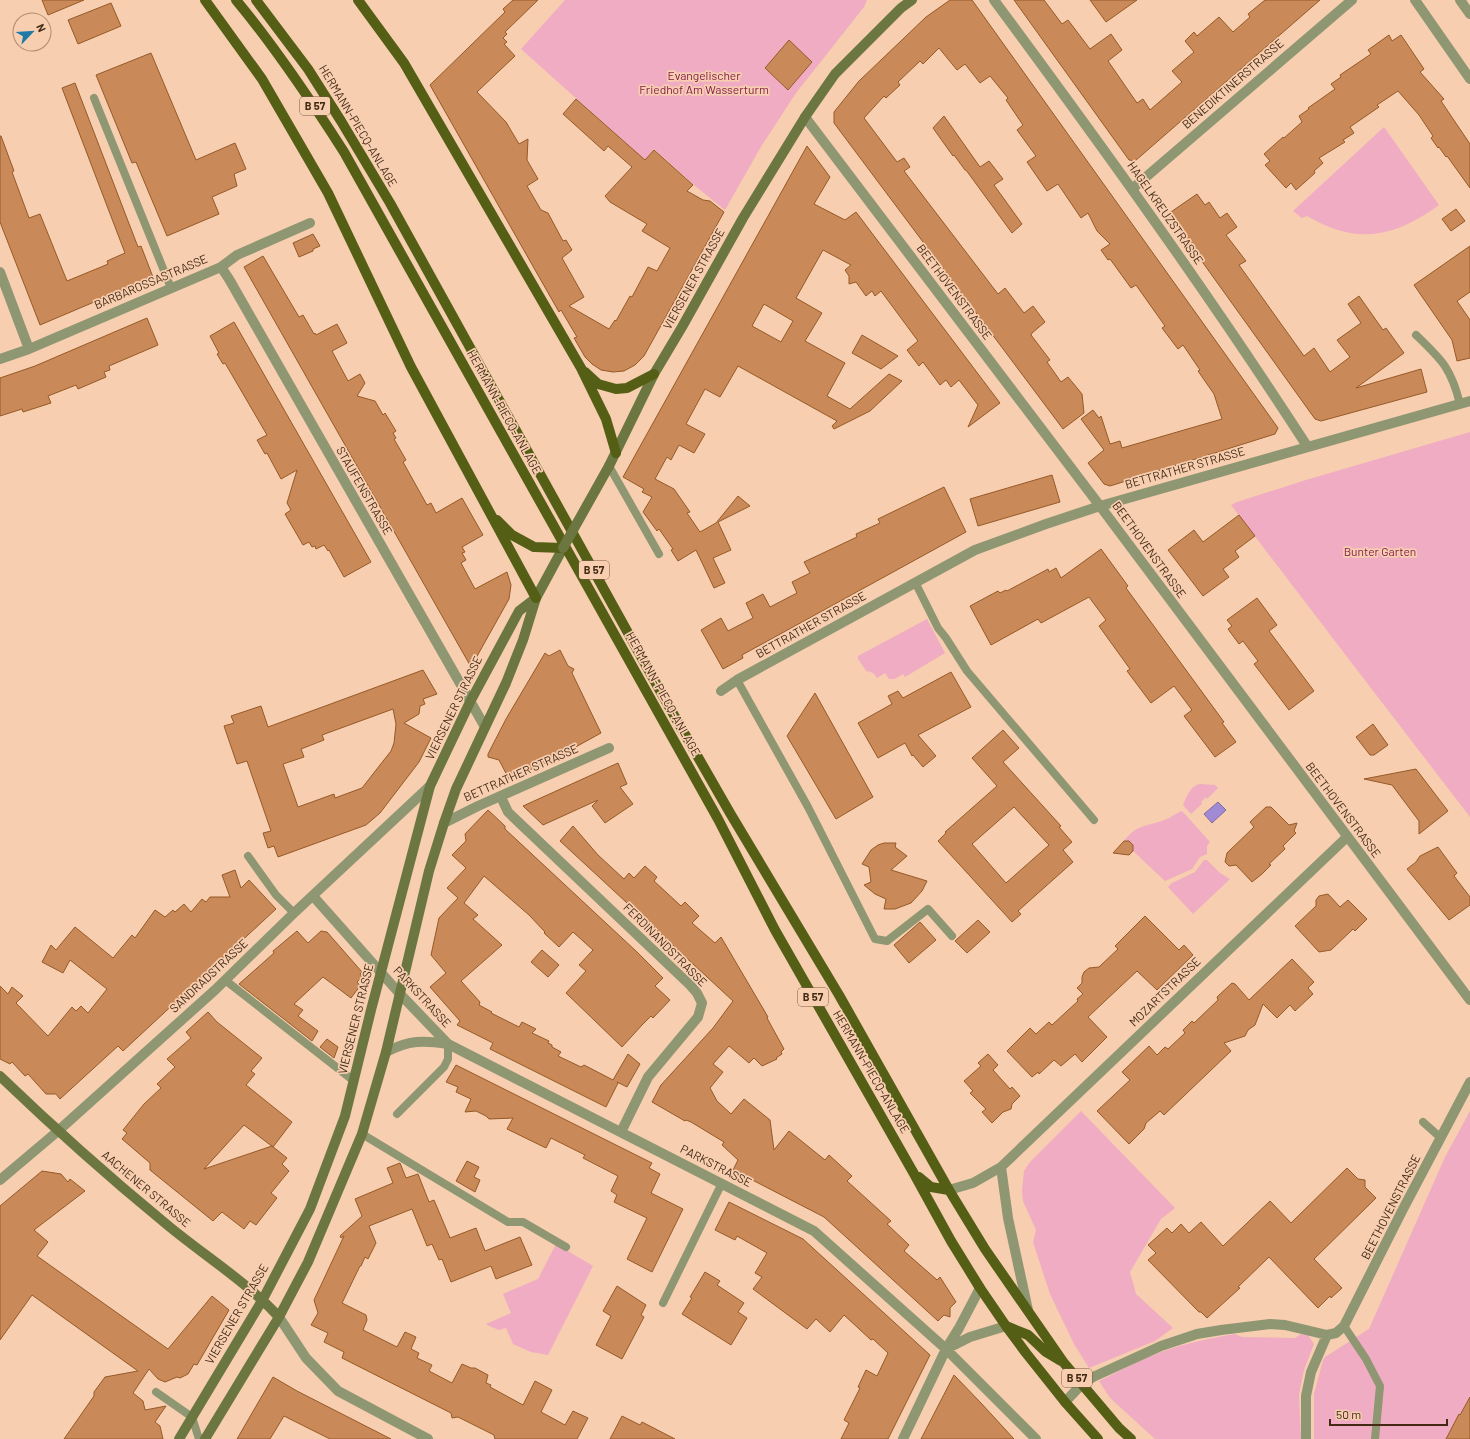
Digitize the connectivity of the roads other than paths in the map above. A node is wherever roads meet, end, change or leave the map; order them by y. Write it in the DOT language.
graph roads {
  1 [pos="205,0"];
  2 [pos="236,0"];
  3 [pos="256,0"];
  4 [pos="358,0"];
  5 [pos="912,0"];
  6 [pos="994,0"];
  7 [pos="1352,0"];
  8 [pos="1414,0"];
  9 [pos="1460,0"];
  10 [pos="901,4"];
  11 [pos="1470,14"];
  12 [pos="1470,79"];
  13 [pos="94,98"];
  14 [pos="805,117"];
  15 [pos="1132,188"];
  16 [pos="310,223"];
  17 [pos="221,267"];
  18 [pos="0,272"];
  19 [pos="171,288"];
  20 [pos="1416,335"];
  21 [pos="29,349"];
  22 [pos="0,359"];
  23 [pos="581,368"];
  24 [pos="654,374"];
  25 [pos="1470,401"];
  26 [pos="1460,404"];
  27 [pos="1307,446"];
  28 [pos="616,453"];
  29 [pos="609,466"];
  30 [pos="1100,506"];
  31 [pos="489,511"];
  32 [pos="563,548"];
  33 [pos="659,554"];
  34 [pos="915,582"];
  35 [pos="536,598"];
  36 [pos="737,680"];
  37 [pos="721,691"];
  38 [pos="470,702"];
  39 [pos="485,727"];
  40 [pos="609,748"];
  41 [pos="430,786"];
  42 [pos="501,796"];
  43 [pos="1094,820"];
  44 [pos="444,823"];
  45 [pos="1347,837"];
  46 [pos="248,856"];
  47 [pos="313,896"];
  48 [pos="294,913"];
  49 [pos="952,936"];
  50 [pos="381,973"];
  51 [pos="225,980"];
  52 [pos="400,994"];
  53 [pos="1470,1000"];
  54 [pos="448,1044"];
  55 [pos="386,1052"];
  56 [pos="0,1076"];
  57 [pos="354,1081"];
  58 [pos="1470,1082"];
  59 [pos="397,1114"];
  60 [pos="1422,1122"];
  61 [pos="58,1131"];
  62 [pos="621,1132"];
  63 [pos="362,1134"];
  64 [pos="1440,1138"];
  65 [pos="1001,1167"];
  66 [pos="913,1172"];
  67 [pos="0,1180"];
  68 [pos="722,1183"];
  69 [pos="949,1190"];
  70 [pos="566,1247"];
  71 [pos="980,1288"];
  72 [pos="263,1299"];
  73 [pos="663,1303"];
  74 [pos="1028,1312"];
  75 [pos="280,1317"];
  76 [pos="1006,1326"];
  77 [pos="1344,1326"];
  78 [pos="1327,1335"];
  79 [pos="946,1349"];
  80 [pos="1064,1363"];
  81 [pos="1082,1384"];
  82 [pos="156,1392"];
  83 [pos="1065,1402"];
  84 [pos="192,1417"];
  85 [pos="178,1439"];
  86 [pos="199,1439"];
  87 [pos="206,1439"];
  88 [pos="428,1439"];
  89 [pos="903,1439"];
  90 [pos="1036,1439"];
  91 [pos="1098,1439"];
  92 [pos="1131,1439"];
  93 [pos="1306,1439"];
  94 [pos="1376,1439"];
  1 -- 31 [label="main road"];
  2 -- 66 [label="main road, HERMANN-PIECQ-ANLAGE / B 57"];
  3 -- 69 [label="main road, HERMANN-PIECQ-ANLAGE / B 57"];
  4 -- 23 [label="main road"];
  5 -- 10 [label="main road, VIERSENER STRASSE"];
  6 -- 15 [label="street, HAGELKREUZSTRASSE"];
  7 -- 15 [label="street, BENEDIKTINERSTRASSE"];
  8 -- 12 [label="street"];
  9 -- 11 [label="street"];
  10 -- 14 [label="main road, VIERSENER STRASSE"];
  13 -- 19 [label="lane"];
  14 -- 24 [label="main road, VIERSENER STRASSE"];
  14 -- 30 [label="street, BEETHOVENSTRASSE"];
  15 -- 27 [label="street, HAGELKREUZSTRASSE"];
  16 -- 17 [label="street, BARBAROSSASTRASSE"];
  17 -- 19 [label="street, BARBAROSSASTRASSE"];
  17 -- 38 [label="street, STAUFENSTRASSE"];
  18 -- 21 [label="street"];
  19 -- 21 [label="street, BARBAROSSASTRASSE"];
  20 -- 26 [label="lane"];
  21 -- 22 [label="street, BARBAROSSASTRASSE"];
  23 -- 24 [label="main road"];
  23 -- 28 [label="main road"];
  24 -- 28 [label="main road, VIERSENER STRASSE"];
  25 -- 26 [label="street, BETTRATHER STRASSE"];
  26 -- 27 [label="street, BETTRATHER STRASSE"];
  27 -- 30 [label="street, BETTRATHER STRASSE"];
  28 -- 29 [label="main road, VIERSENER STRASSE"];
  29 -- 32 [label="main road, VIERSENER STRASSE, bridge"];
  29 -- 33 [label="lane"];
  30 -- 34 [label="street, BETTRATHER STRASSE"];
  30 -- 45 [label="street, BEETHOVENSTRASSE"];
  31 -- 32 [label="main road"];
  31 -- 35 [label="main road"];
  32 -- 35 [label="main road, VIERSENER STRASSE"];
  34 -- 36 [label="street, BETTRATHER STRASSE"];
  34 -- 43 [label="lane"];
  35 -- 38 [label="main road, VIERSENER STRASSE"];
  35 -- 39 [label="main road, VIERSENER STRASSE"];
  36 -- 37 [label="street, BETTRATHER STRASSE"];
  36 -- 49 [label="lane"];
  38 -- 39 [label="street, STAUFENSTRASSE"];
  38 -- 41 [label="main road, VIERSENER STRASSE"];
  39 -- 44 [label="main road, VIERSENER STRASSE"];
  40 -- 42 [label="street, BETTRATHER STRASSE"];
  41 -- 47 [label="street, SANDRADSTRASSE"];
  41 -- 50 [label="main road, VIERSENER STRASSE"];
  42 -- 44 [label="street, BETTRATHER STRASSE"];
  42 -- 62 [label="street, FERDINANDSTRASSE"];
  44 -- 52 [label="main road, VIERSENER STRASSE"];
  45 -- 53 [label="street, BEETHOVENSTRASSE"];
  45 -- 65 [label="street, MOZARTSTRASSE"];
  46 -- 48 [label="lane"];
  47 -- 48 [label="street, SANDRADSTRASSE"];
  47 -- 50 [label="street, PARKSTRASSE"];
  48 -- 51 [label="street, SANDRADSTRASSE"];
  50 -- 52 [label="street, PARKSTRASSE"];
  50 -- 57 [label="main road, VIERSENER STRASSE"];
  51 -- 57 [label="lane"];
  51 -- 61 [label="street, SANDRADSTRASSE"];
  52 -- 54 [label="street, PARKSTRASSE"];
  52 -- 55 [label="main road, VIERSENER STRASSE"];
  54 -- 55 [label="street, PARKSTRASSE"];
  54 -- 59 [label="lane"];
  54 -- 62 [label="street, PARKSTRASSE"];
  55 -- 63 [label="main road, VIERSENER STRASSE"];
  56 -- 61 [label="main road, AACHENER STRASSE"];
  57 -- 72 [label="main road, VIERSENER STRASSE"];
  58 -- 64 [label="street, BEETHOVENSTRASSE"];
  60 -- 64 [label="lane"];
  61 -- 67 [label="street, SANDRADSTRASSE"];
  61 -- 72 [label="main road, AACHENER STRASSE"];
  62 -- 68 [label="street, PARKSTRASSE"];
  63 -- 70 [label="lane"];
  63 -- 75 [label="main road, VIERSENER STRASSE"];
  64 -- 77 [label="street, BEETHOVENSTRASSE"];
  65 -- 69 [label="street, MOZARTSTRASSE"];
  65 -- 74 [label="street"];
  66 -- 69 [label="main road"];
  66 -- 71 [label="main road, HERMANN-PIECQ-ANLAGE / B 57"];
  68 -- 73 [label="lane"];
  68 -- 79 [label="street, PARKSTRASSE"];
  69 -- 74 [label="main road, HERMANN-PIECQ-ANLAGE / B 57"];
  71 -- 76 [label="main road, HERMANN-PIECQ-ANLAGE / B 57"];
  71 -- 79 [label="street"];
  72 -- 75 [label="main road, AACHENER STRASSE"];
  72 -- 84 [label="main road, VIERSENER STRASSE"];
  74 -- 80 [label="main road, B 57"];
  75 -- 87 [label="main road, VIERSENER STRASSE"];
  75 -- 88 [label="street"];
  76 -- 79 [label="street"];
  76 -- 80 [label="main road"];
  76 -- 83 [label="main road, HERMANN-PIECQ-ANLAGE / B 57"];
  77 -- 78 [label="street"];
  77 -- 94 [label="lane"];
  78 -- 81 [label="street"];
  78 -- 93 [label="street"];
  79 -- 89 [label="street"];
  79 -- 90 [label="street, PARKSTRASSE"];
  80 -- 81 [label="main road, B 57"];
  81 -- 83 [label="street"];
  81 -- 92 [label="main road, B 57"];
  82 -- 84 [label="lane"];
  83 -- 91 [label="main road, B 57"];
  84 -- 85 [label="main road, VIERSENER STRASSE"];
  84 -- 86 [label="lane"];
}
